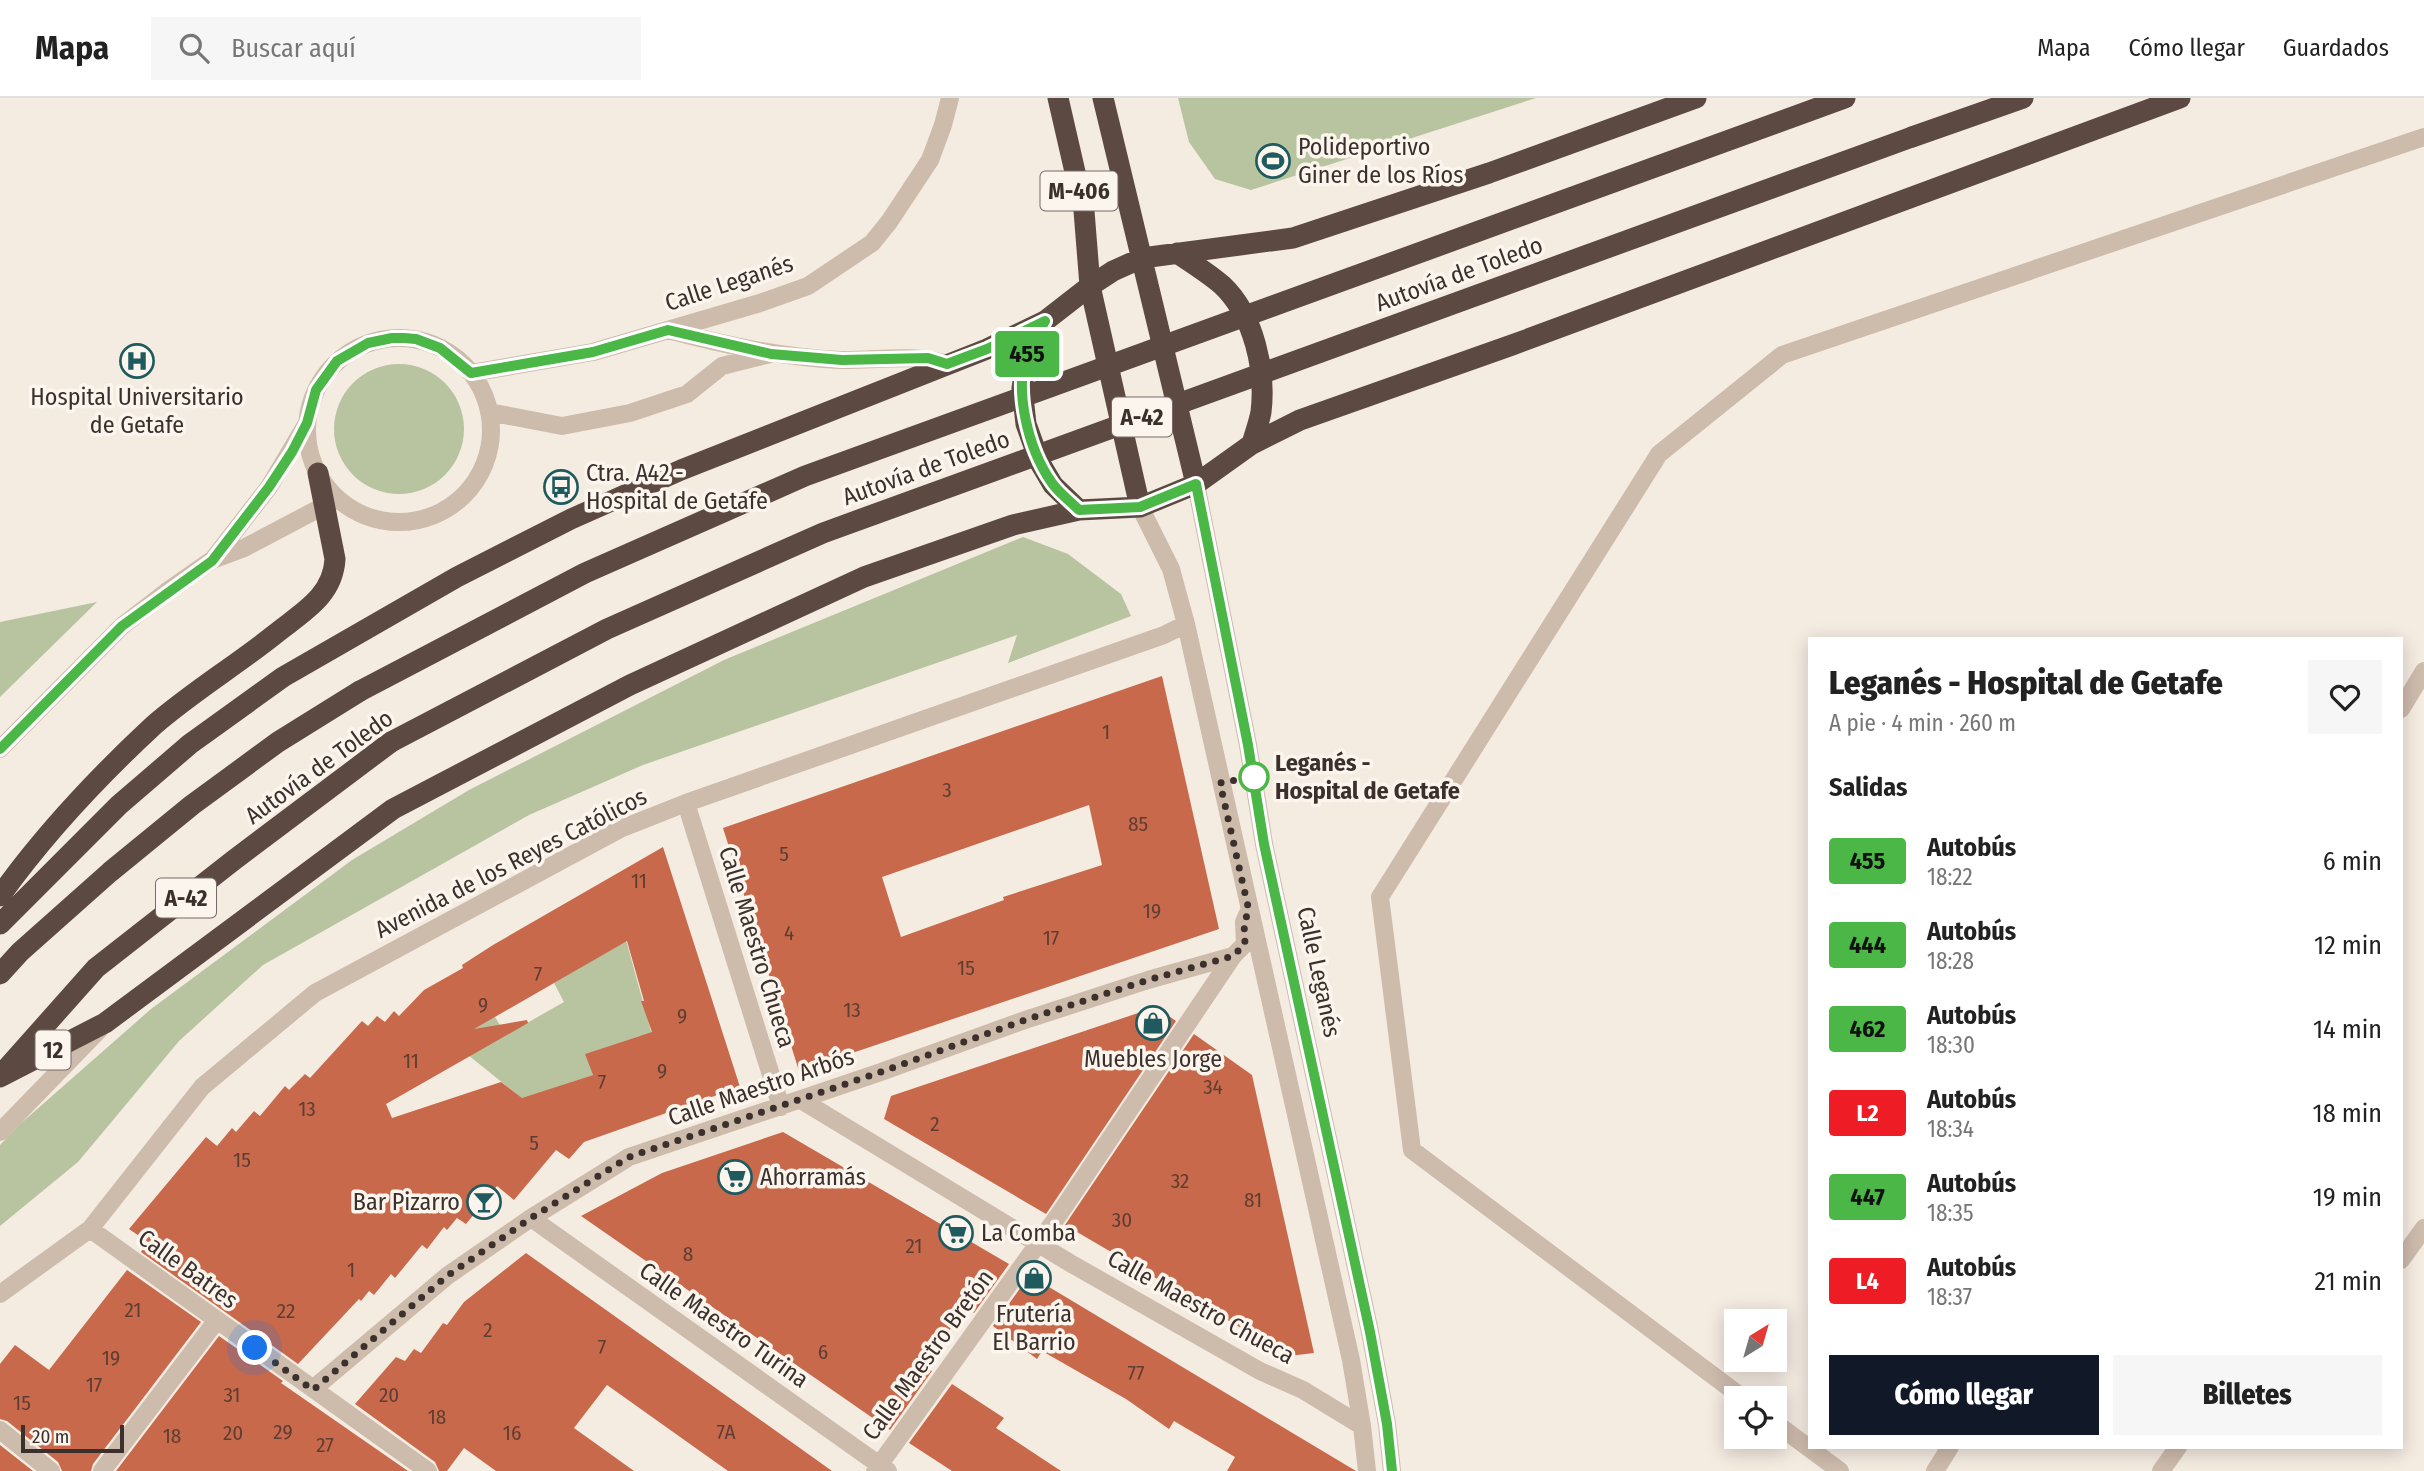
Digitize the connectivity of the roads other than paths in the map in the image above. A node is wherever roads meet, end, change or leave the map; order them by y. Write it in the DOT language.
graph roads {
  1 [pos="950,98"];
  2 [pos="1058,98"];
  3 [pos="1103,98"];
  4 [pos="1696,98"];
  5 [pos="1845,98"];
  6 [pos="2023,98"];
  7 [pos="2179,98"];
  8 [pos="2424,137"];
  9 [pos="1177,253"];
  10 [pos="1142,258"];
  11 [pos="1090,286"];
  12 [pos="1045,321"];
  13 [pos="668,330"];
  14 [pos="771,354"];
  15 [pos="947,364"];
  16 [pos="471,373"];
  17 [pos="489,412"];
  18 [pos="307,423"];
  19 [pos="1252,444"];
  20 [pos="318,473"];
  21 [pos="1196,484"];
  22 [pos="331,503"];
  23 [pos="1140,507"];
  24 [pos="1079,510"];
  25 [pos="212,561"];
  26 [pos="1186,624"];
  27 [pos="2424,671"];
  28 [pos="2403,706"];
  29 [pos="0,749"];
  30 [pos="686,803"];
  31 [pos="0,895"];
  32 [pos="1249,911"];
  33 [pos="0,924"];
  34 [pos="1233,956"];
  35 [pos="0,974"];
  36 [pos="105,1023"];
  37 [pos="0,1077"];
  38 [pos="801,1100"];
  39 [pos="781,1107"];
  40 [pos="0,1132"];
  41 [pos="531,1218"];
  42 [pos="2424,1228"];
  43 [pos="90,1229"];
  44 [pos="1038,1244"];
  45 [pos="2403,1257"];
  46 [pos="0,1294"];
  47 [pos="217,1320"];
  48 [pos="1727,1386"];
  49 [pos="313,1390"];
  50 [pos="1362,1426"];
  51 [pos="0,1430"];
  52 [pos="1787,1432"];
  53 [pos="1808,1447"];
  54 [pos="1810,1449"];
  55 [pos="1949,1449"];
  56 [pos="2177,1449"];
  57 [pos="881,1469"];
  58 [pos="51,1471"];
  59 [pos="102,1471"];
  60 [pos="428,1471"];
  61 [pos="1367,1471"];
  62 [pos="1392,1471"];
  63 [pos="1840,1471"];
  64 [pos="1936,1471"];
  65 [pos="2161,1471"];
  1 -- 13 [label="street, Calle Leganés"];
  2 -- 11 [label="highway, M-406"];
  3 -- 10 [label="highway, Calle Leganés / M-406"];
  4 -- 9 [label="highway"];
  5 -- 35 [label="highway, Autovía de Toledo / A-42, bridge"];
  6 -- 37 [label="highway, Autovía de Toledo / A-42, bridge"];
  7 -- 19 [label="highway"];
  8 -- 48 [label="street"];
  9 -- 10 [label="highway"];
  9 -- 19 [label="highway"];
  10 -- 11 [label="highway"];
  10 -- 21 [label="highway, Calle Leganés / M-406"];
  11 -- 12 [label="highway"];
  11 -- 23 [label="highway, M-406"];
  12 -- 15 [label="highway"];
  12 -- 24 [label="highway"];
  13 -- 14 [label="street"];
  13 -- 16 [label="street, Calle Leganés"];
  14 -- 15 [label="street"];
  14 -- 17 [label="street"];
  15 -- 33 [label="highway"];
  16 -- 17 [label="street"];
  16 -- 18 [label="street"];
  17 -- 22 [label="street"];
  18 -- 20 [label="street"];
  18 -- 25 [label="street"];
  19 -- 21 [label="highway"];
  20 -- 22 [label="highway"];
  21 -- 23 [label="highway"];
  21 -- 62 [label="street, Calle Leganés"];
  22 -- 25 [label="street"];
  22 -- 31 [label="highway"];
  23 -- 24 [label="highway"];
  23 -- 26 [label="street"];
  24 -- 36 [label="highway"];
  25 -- 29 [label="street"];
  26 -- 30 [label="street, Avenida de los Reyes Católicos"];
  26 -- 32 [label="street"];
  27 -- 28 [label="street"];
  30 -- 39 [label="street, Calle Maestro Chueca"];
  30 -- 43 [label="street, Avenida de los Reyes Católicos"];
  32 -- 34 [label="street"];
  32 -- 50 [label="street"];
  34 -- 38 [label="street, Calle Maestro Arbós"];
  34 -- 44 [label="street, Calle Maestro Bretón"];
  36 -- 37 [label="highway, 12"];
  36 -- 40 [label="street"];
  38 -- 39 [label="street, Calle Maestro Arbós"];
  38 -- 44 [label="street, Calle Maestro Chueca"];
  39 -- 41 [label="street, Calle Maestro Arbós"];
  41 -- 49 [label="street, Calle Maestro Arbós"];
  41 -- 57 [label="street, Calle Maestro Turina"];
  42 -- 45 [label="street"];
  43 -- 46 [label="street, Avenida de los Reyes Católicos"];
  43 -- 47 [label="street, Calle Batres"];
  44 -- 50 [label="street, Calle Maestro Chueca"];
  44 -- 57 [label="street, Calle Maestro Bretón"];
  47 -- 49 [label="street, Calle Batres"];
  47 -- 59 [label="street"];
  49 -- 60 [label="street, Calle Batres"];
  50 -- 61 [label="street"];
  51 -- 58 [label="street"];
  52 -- 53 [label="street"];
  54 -- 63 [label="street"];
  55 -- 64 [label="street"];
  56 -- 65 [label="street"];
}
